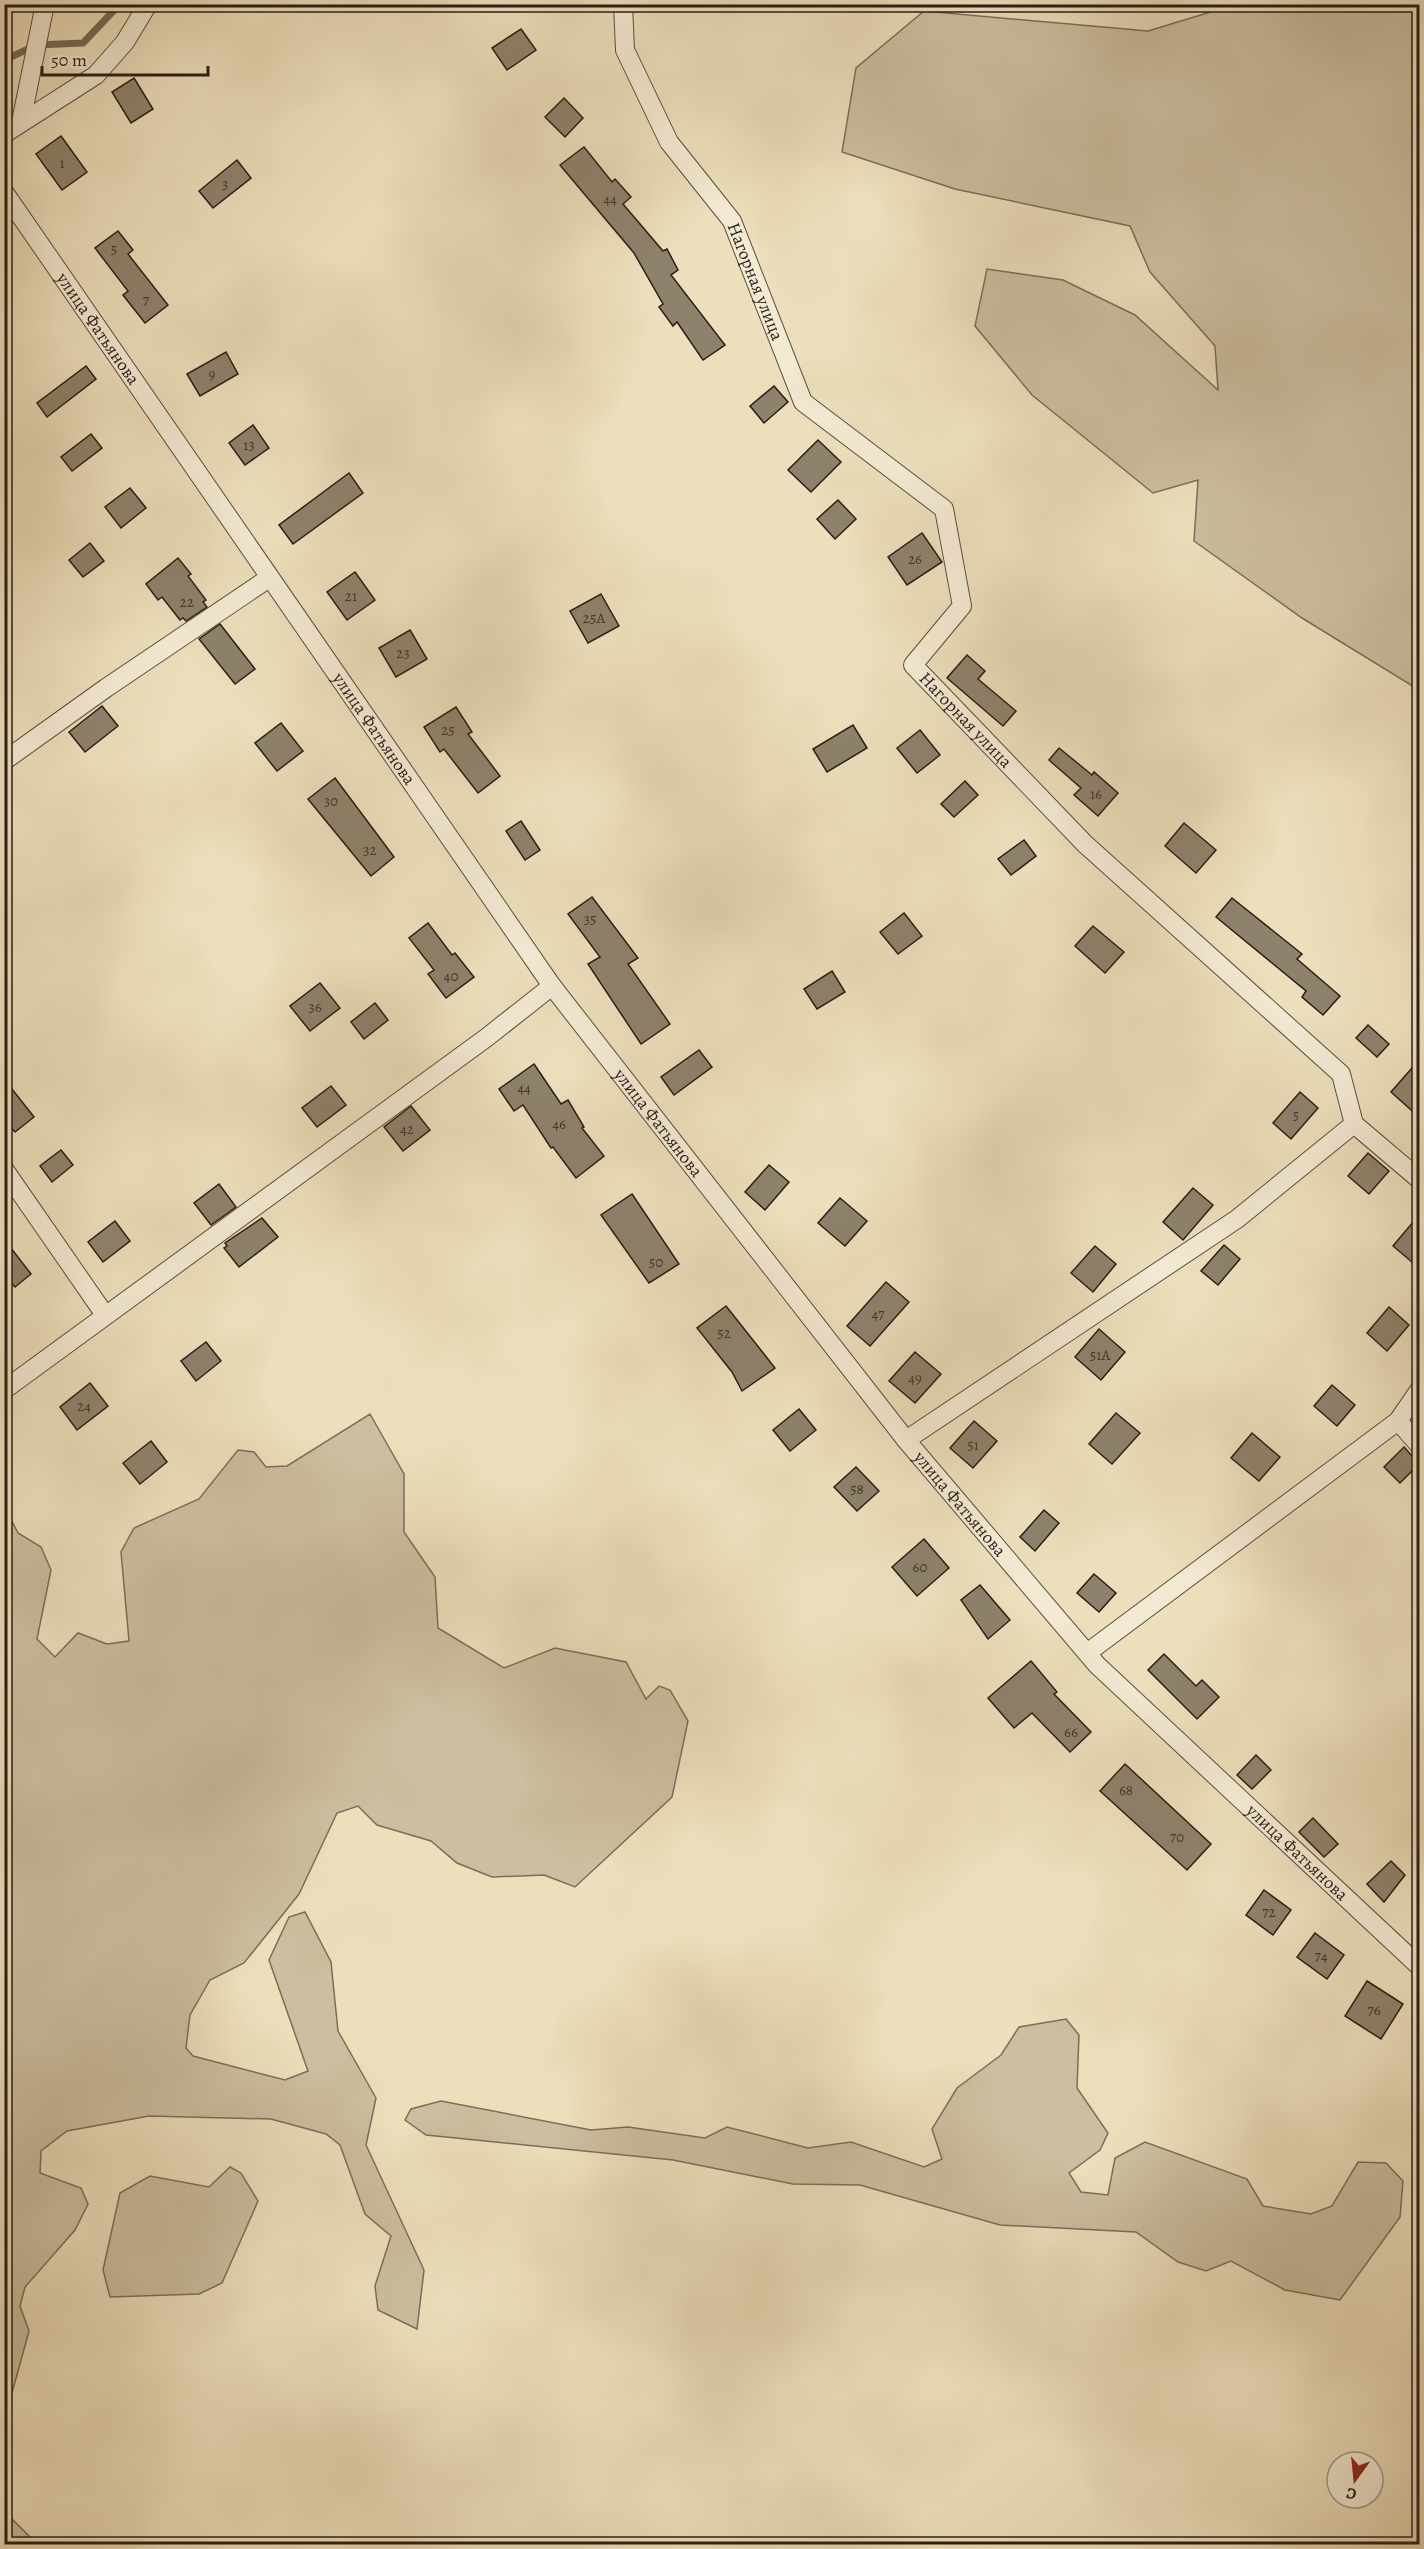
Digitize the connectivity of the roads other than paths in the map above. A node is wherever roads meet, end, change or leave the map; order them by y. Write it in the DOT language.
graph roads {
  1 [pos="45,4"];
  2 [pos="148,4"];
  3 [pos="623,4"];
  4 [pos="21,122"];
  5 [pos="4,134"];
  6 [pos="4,192"];
  7 [pos="269,578"];
  8 [pos="4,761"];
  9 [pos="552,986"];
  10 [pos="1353,1124"];
  11 [pos="4,1169"];
  12 [pos="1419,1180"];
  13 [pos="105,1315"];
  14 [pos="1419,1389"];
  15 [pos="4,1390"];
  16 [pos="1398,1421"];
  17 [pos="906,1440"];
  18 [pos="1419,1446"];
  19 [pos="1087,1653"];
  20 [pos="1419,1967"];
  1 -- 4 [label="street"];
  2 -- 4 [label="street"];
  3 -- 10 [label="street, Нагорная улица"];
  4 -- 5 [label="street"];
  6 -- 7 [label="street, улица Фатьянова"];
  7 -- 8 [label="street"];
  7 -- 9 [label="street, улица Фатьянова"];
  9 -- 13 [label="street"];
  9 -- 17 [label="street, улица Фатьянова"];
  10 -- 12 [label="street"];
  10 -- 17 [label="street"];
  11 -- 13 [label="street"];
  13 -- 15 [label="street"];
  14 -- 16 [label="street"];
  16 -- 18 [label="street"];
  16 -- 19 [label="street"];
  17 -- 19 [label="street, улица Фатьянова"];
  19 -- 20 [label="street, улица Фатьянова"];
}
